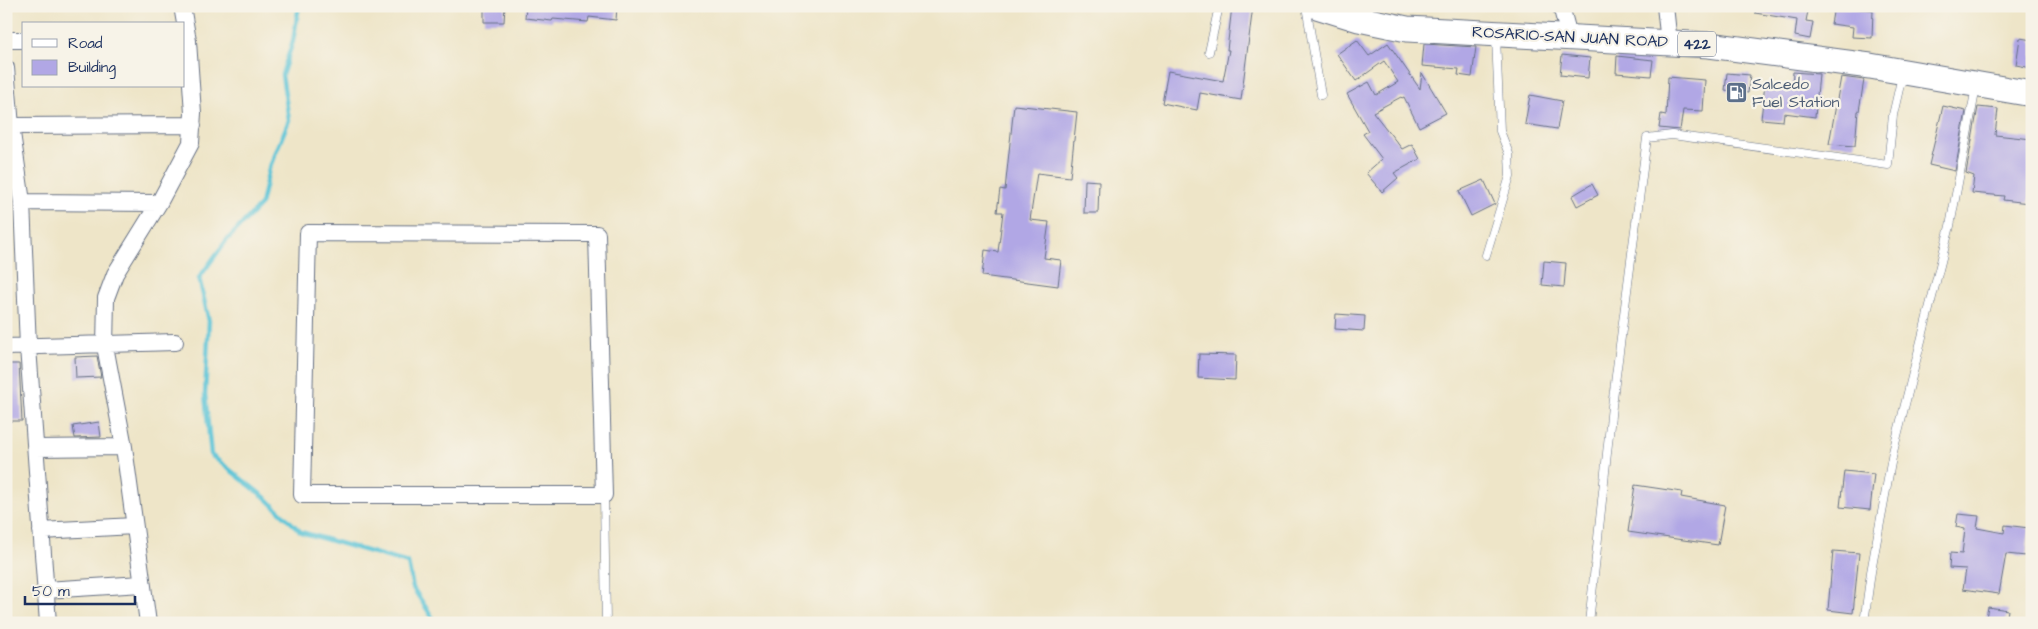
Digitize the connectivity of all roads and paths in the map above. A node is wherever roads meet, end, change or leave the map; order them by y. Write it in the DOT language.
graph roads {
  1 [pos="182,6"];
  2 [pos="1219,6"];
  3 [pos="1306,6"];
  4 [pos="1317,6"];
  5 [pos="1561,6"];
  6 [pos="1665,6"];
  7 [pos="184,22"];
  8 [pos="1496,33"];
  9 [pos="1569,36"];
  10 [pos="6,40"];
  11 [pos="22,40"];
  12 [pos="186,41"];
  13 [pos="1668,42"];
  14 [pos="1209,52"];
  15 [pos="6,68"];
  16 [pos="1903,72"];
  17 [pos="1976,84"];
  18 [pos="2032,94"];
  19 [pos="1322,95"];
  20 [pos="192,125"];
  21 [pos="11,126"];
  22 [pos="22,202"];
  23 [pos="159,203"];
  24 [pos="1486,255"];
  25 [pos="175,342"];
  26 [pos="105,344"];
  27 [pos="28,347"];
  28 [pos="6,348"];
  29 [pos="124,447"];
  30 [pos="36,448"];
  31 [pos="604,495"];
  32 [pos="134,526"];
  33 [pos="41,531"];
  34 [pos="142,584"];
  35 [pos="45,590"];
  36 [pos="48,623"];
  37 [pos="148,623"];
  38 [pos="606,623"];
  39 [pos="1589,623"];
  40 [pos="1864,623"];
  1 -- 7 [label="street"];
  2 -- 14 [label="lane"];
  3 -- 19 [label="lane"];
  4 -- 8 [label="main road, ROSARIO-SAN JUAN ROAD / 422"];
  5 -- 9 [label="street"];
  6 -- 13 [label="street"];
  8 -- 9 [label="main road, ROSARIO-SAN JUAN ROAD / 422"];
  8 -- 24 [label="lane"];
  9 -- 13 [label="main road, ROSARIO-SAN JUAN ROAD / 422"];
  10 -- 11 [label="street"];
  12 -- 20 [label="street"];
  13 -- 16 [label="main road, ROSARIO-SAN JUAN ROAD / 422"];
  15 -- 21 [label="street"];
  16 -- 17 [label="main road, ROSARIO-SAN JUAN ROAD / 422"];
  16 -- 39 [label="lane"];
  17 -- 18 [label="main road, ROSARIO-SAN JUAN ROAD / 422"];
  17 -- 40 [label="lane"];
  20 -- 21 [label="street"];
  20 -- 23 [label="street"];
  21 -- 22 [label="street"];
  22 -- 23 [label="street"];
  22 -- 27 [label="street"];
  23 -- 26 [label="street"];
  25 -- 26 [label="street"];
  26 -- 27 [label="street"];
  26 -- 29 [label="street"];
  27 -- 28 [label="street"];
  27 -- 30 [label="street"];
  29 -- 30 [label="street"];
  29 -- 32 [label="street"];
  30 -- 33 [label="street"];
  31 -- 31 [label="street"];
  31 -- 38 [label="lane"];
  32 -- 33 [label="street"];
  32 -- 34 [label="street"];
  33 -- 35 [label="street"];
  34 -- 35 [label="street"];
  34 -- 37 [label="street"];
  35 -- 36 [label="street"];
}
